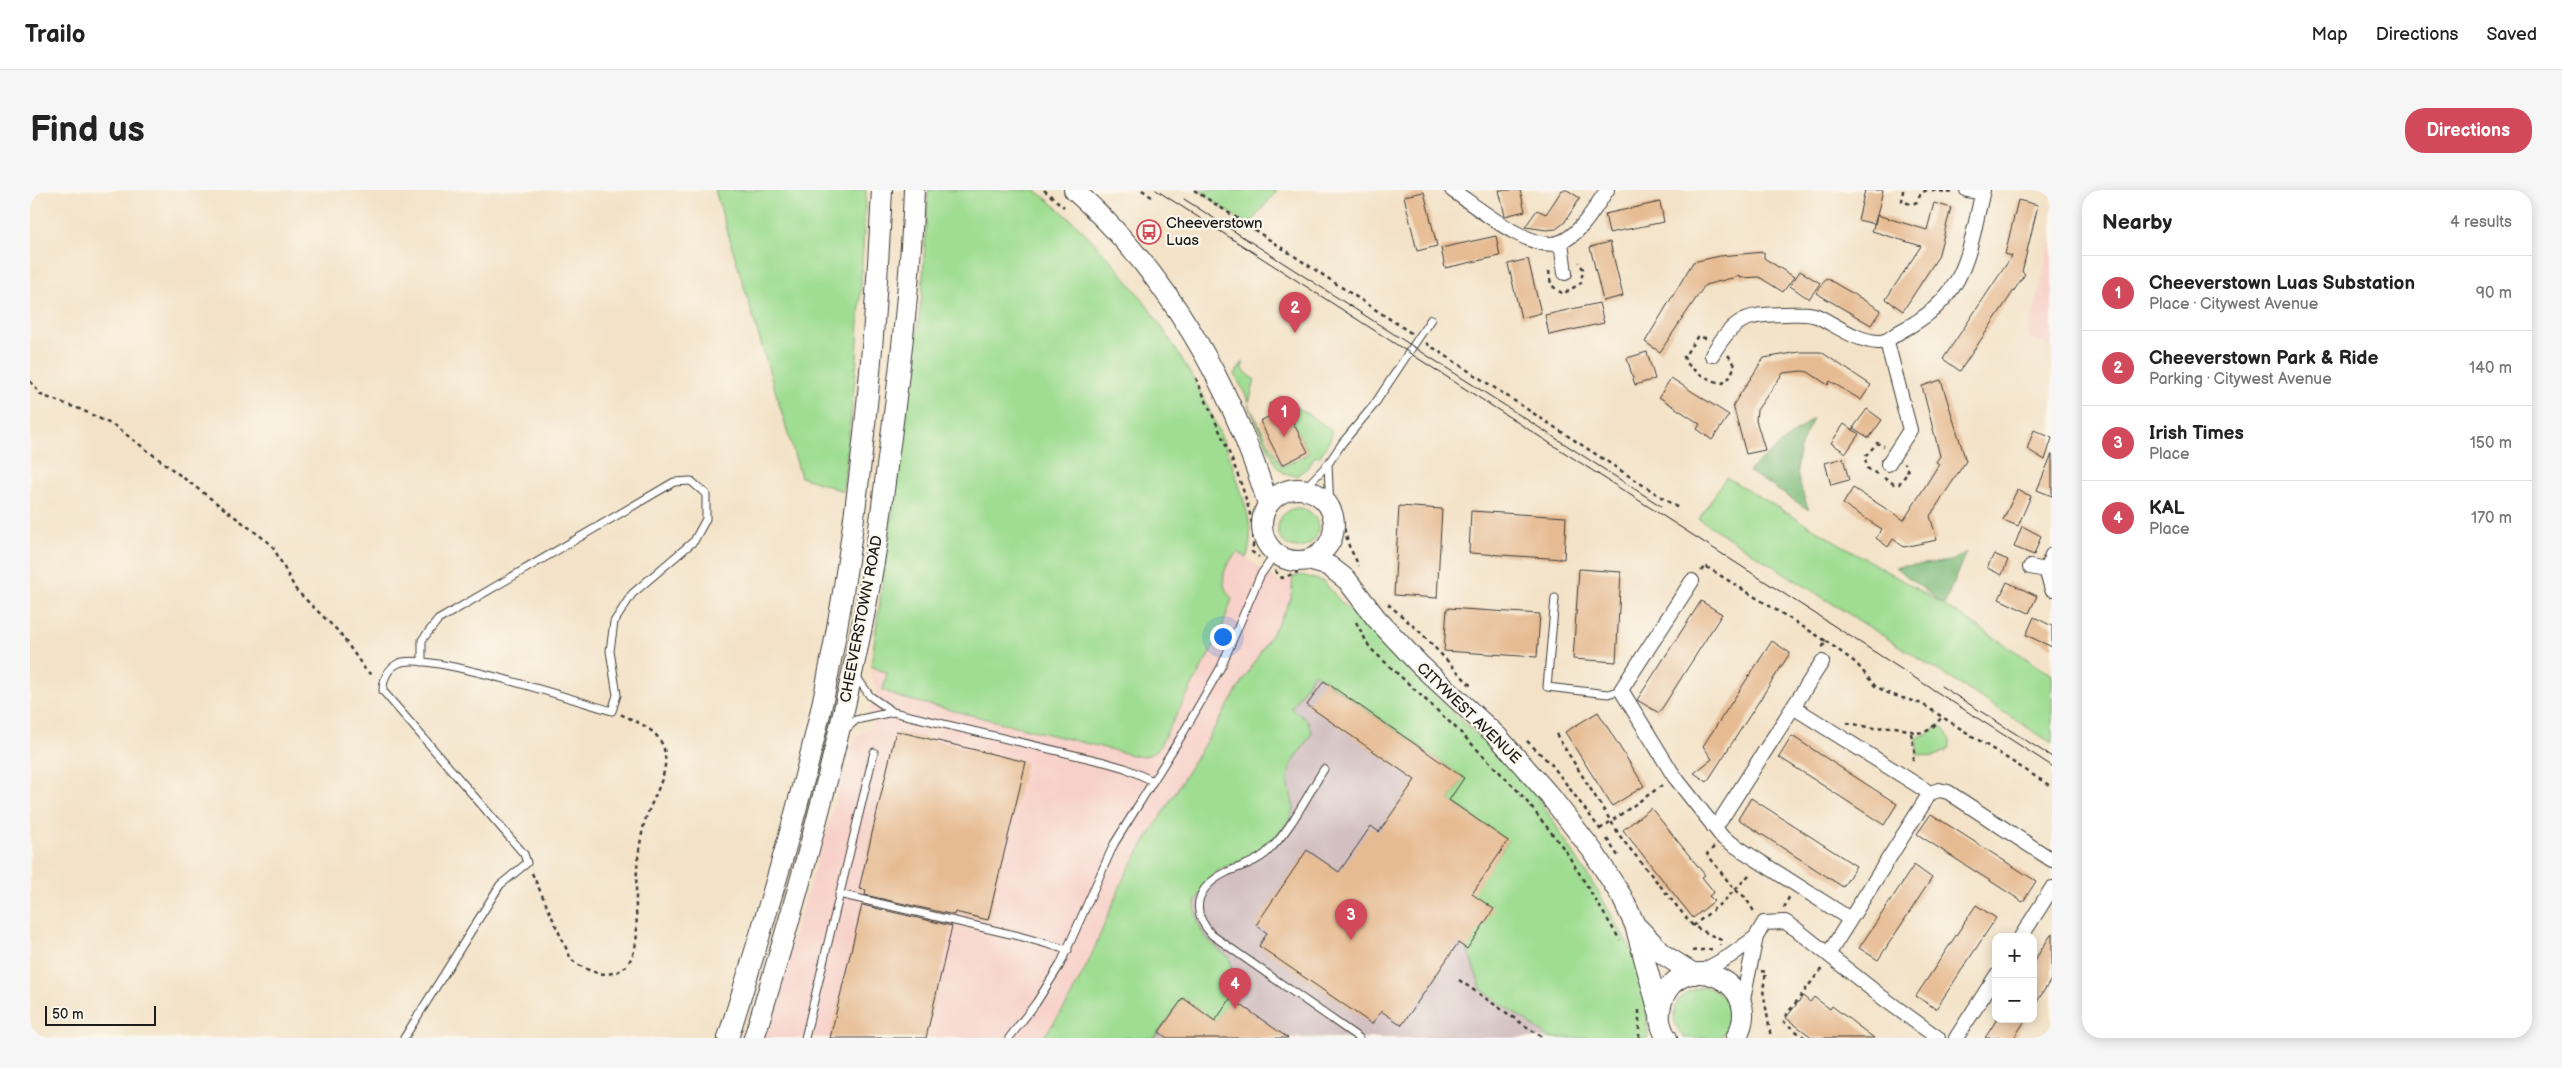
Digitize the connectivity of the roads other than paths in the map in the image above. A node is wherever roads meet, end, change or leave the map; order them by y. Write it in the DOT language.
graph roads {
  1 [pos="882,190"];
  2 [pos="914,190"];
  3 [pos="1074,190"];
  4 [pos="1452,190"];
  5 [pos="1607,190"];
  6 [pos="1967,190"];
  7 [pos="1983,191"];
  8 [pos="1561,242"];
  9 [pos="1564,272"];
  10 [pos="1431,319"];
  11 [pos="1887,342"];
  12 [pos="1712,355"];
  13 [pos="1328,464"];
  14 [pos="1888,464"];
  15 [pos="1258,472"];
  16 [pos="1300,489"];
  17 [pos="1268,504"];
  18 [pos="1330,509"];
  19 [pos="1331,540"];
  20 [pos="2052,555"];
  21 [pos="1271,558"];
  22 [pos="1306,566"];
  23 [pos="2030,567"];
  24 [pos="2046,570"];
  25 [pos="1347,580"];
  26 [pos="1692,581"];
  27 [pos="2052,589"];
  28 [pos="1555,598"];
  29 [pos="422,662"];
  30 [pos="1822,662"];
  31 [pos="853,670"];
  32 [pos="1621,690"];
  33 [pos="1793,707"];
  34 [pos="893,712"];
  35 [pos="837,738"];
  36 [pos="874,752"];
  37 [pos="1324,769"];
  38 [pos="1153,781"];
  39 [pos="1930,793"];
  40 [pos="1713,826"];
  41 [pos="2052,860"];
  42 [pos="2052,888"];
  43 [pos="840,894"];
  44 [pos="1850,919"];
  45 [pos="1635,925"];
  46 [pos="2024,933"];
  47 [pos="1756,936"];
  48 [pos="1068,950"];
  49 [pos="1830,954"];
  50 [pos="1697,973"];
  51 [pos="1995,978"];
  52 [pos="1743,1008"];
  53 [pos="1660,1028"];
  54 [pos="404,1038"];
  55 [pos="728,1038"];
  56 [pos="754,1038"];
  57 [pos="805,1038"];
  58 [pos="1009,1038"];
  59 [pos="1359,1038"];
  60 [pos="1736,1038"];
  61 [pos="1754,1038"];
  62 [pos="1938,1038"];
  63 [pos="1956,1038"];
  1 -- 55 [label="main road, CHEEVERSTOWN ROAD"];
  2 -- 31 [label="main road, CHEEVERSTOWN ROAD"];
  3 -- 15 [label="main road"];
  4 -- 8 [label="street"];
  5 -- 8 [label="street"];
  6 -- 7 [label="street"];
  7 -- 11 [label="street"];
  8 -- 9 [label="street"];
  10 -- 13 [label="lane"];
  11 -- 12 [label="street"];
  11 -- 14 [label="street"];
  13 -- 16 [label="lane"];
  13 -- 18 [label="lane"];
  15 -- 16 [label="main road"];
  15 -- 17 [label="main road"];
  16 -- 17 [label="main road"];
  16 -- 18 [label="main road"];
  17 -- 21 [label="main road"];
  18 -- 19 [label="main road"];
  19 -- 22 [label="main road"];
  19 -- 25 [label="main road, CITYWEST AVENUE"];
  20 -- 24 [label="street"];
  21 -- 22 [label="main road"];
  21 -- 38 [label="lane"];
  22 -- 25 [label="main road, CITYWEST AVENUE"];
  23 -- 24 [label="street"];
  24 -- 27 [label="street"];
  25 -- 45 [label="main road, CITYWEST AVENUE"];
  26 -- 32 [label="street"];
  28 -- 32 [label="lane"];
  29 -- 29 [label="lane"];
  29 -- 54 [label="lane"];
  30 -- 33 [label="street"];
  31 -- 34 [label="lane"];
  31 -- 35 [label="main road, CHEEVERSTOWN ROAD"];
  32 -- 40 [label="street"];
  33 -- 39 [label="street"];
  33 -- 40 [label="street"];
  34 -- 35 [label="lane"];
  34 -- 38 [label="lane"];
  35 -- 56 [label="main road, CHEEVERSTOWN ROAD"];
  36 -- 43 [label="lane"];
  37 -- 59 [label="lane"];
  38 -- 48 [label="lane"];
  39 -- 41 [label="street"];
  39 -- 44 [label="street"];
  40 -- 44 [label="street"];
  42 -- 46 [label="street"];
  43 -- 48 [label="lane"];
  43 -- 57 [label="lane"];
  44 -- 49 [label="street"];
  45 -- 50 [label="main road, CITYWEST AVENUE"];
  45 -- 53 [label="main road, CITYWEST AVENUE"];
  47 -- 49 [label="street"];
  47 -- 50 [label="street"];
  47 -- 52 [label="street"];
  48 -- 58 [label="lane"];
  49 -- 62 [label="street"];
  50 -- 52 [label="main road, CITYWEST AVENUE"];
  50 -- 53 [label="main road"];
  51 -- 63 [label="street"];
  52 -- 60 [label="main road"];
  52 -- 61 [label="main road"];
}
